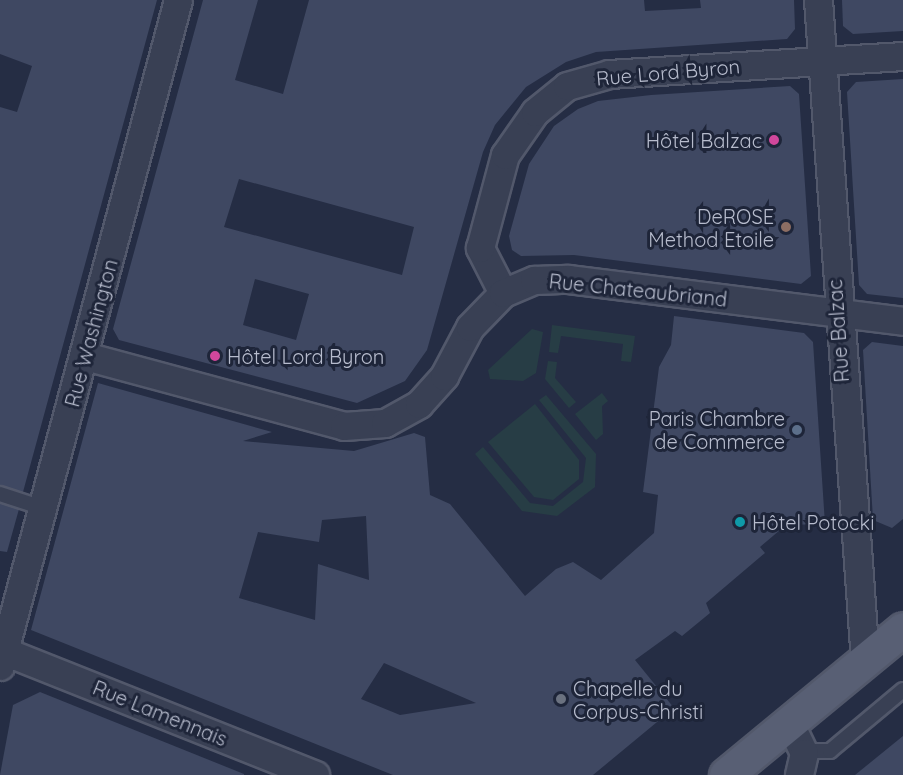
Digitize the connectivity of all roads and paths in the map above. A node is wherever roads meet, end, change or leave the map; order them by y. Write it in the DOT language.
graph roads {
  1 [pos="178,0"];
  2 [pos="818,0"];
  3 [pos="903,56"];
  4 [pos="822,61"];
  5 [pos="503,293"];
  6 [pos="837,312"];
  7 [pos="903,321"];
  8 [pos="85,356"];
  9 [pos="0,494"];
  10 [pos="43,508"];
  11 [pos="903,628"];
  12 [pos="2,658"];
  13 [pos="865,661"];
  14 [pos="903,690"];
  15 [pos="779,730"];
  16 [pos="801,764"];
  17 [pos="315,775"];
  18 [pos="726,775"];
  1 -- 8 [label="street, Rue Washington"];
  2 -- 4 [label="street, Rue Balzac"];
  3 -- 4 [label="street, Rue Lord Byron"];
  4 -- 5 [label="street, Rue Lord Byron"];
  4 -- 6 [label="street, Rue Balzac"];
  5 -- 6 [label="street, Rue Chateaubriand"];
  5 -- 8 [label="street, Rue Chateaubriand"];
  6 -- 7 [label="street, Rue Chateaubriand"];
  6 -- 13 [label="street, Rue Balzac"];
  8 -- 10 [label="street, Rue Washington"];
  9 -- 10 [label="lane"];
  10 -- 12 [label="street, Rue Washington"];
  11 -- 13 [label="main road"];
  12 -- 17 [label="street, Rue Lamennais"];
  13 -- 15 [label="main road"];
  14 -- 16 [label="lane"];
  15 -- 16 [label="street"];
  15 -- 18 [label="main road"];
}
